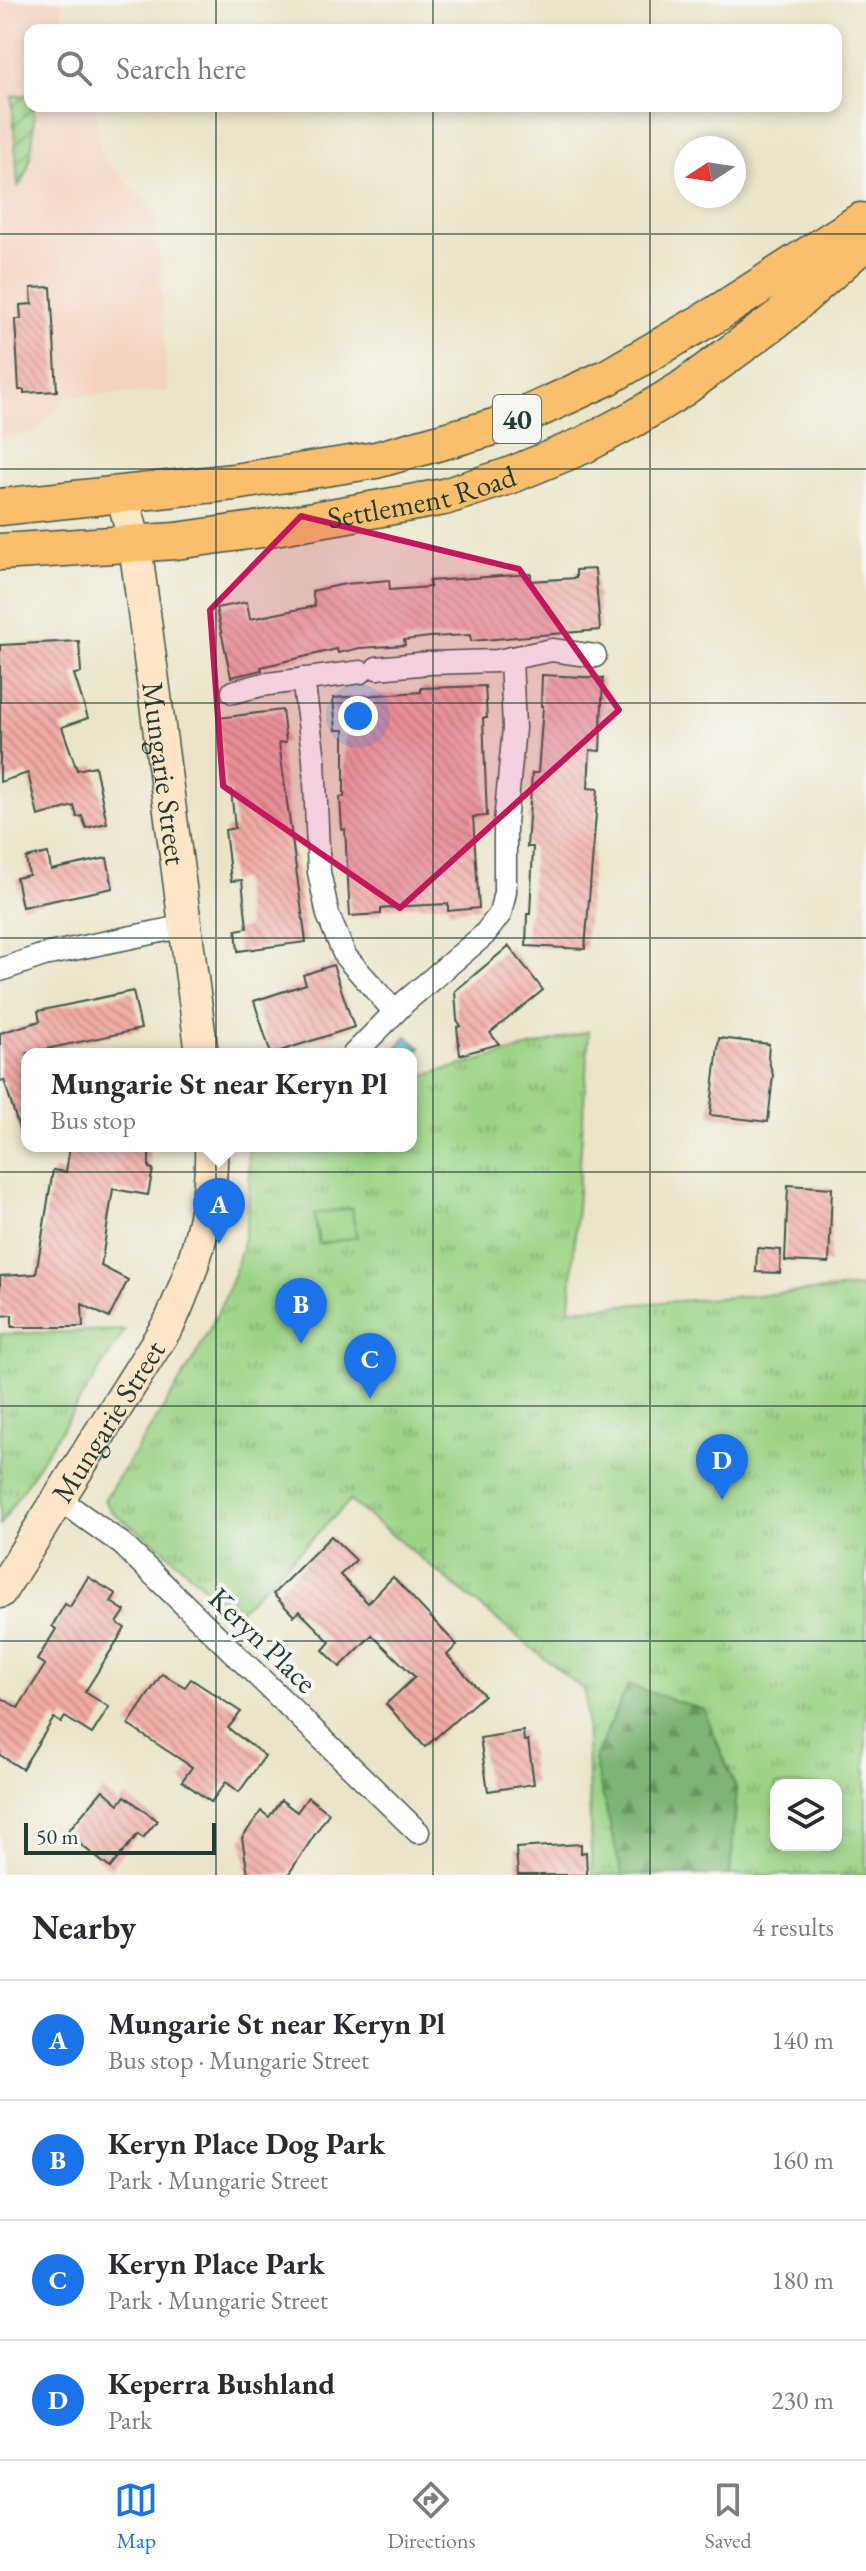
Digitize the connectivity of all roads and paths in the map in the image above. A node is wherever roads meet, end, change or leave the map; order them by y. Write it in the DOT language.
graph roads {
  1 [pos="866,218"];
  2 [pos="866,241"];
  3 [pos="122,493"];
  4 [pos="0,507"];
  5 [pos="135,544"];
  6 [pos="0,552"];
  7 [pos="595,656"];
  8 [pos="511,658"];
  9 [pos="303,679"];
  10 [pos="233,692"];
  11 [pos="186,926"];
  12 [pos="0,970"];
  13 [pos="395,1012"];
  14 [pos="201,1048"];
  15 [pos="360,1048"];
  16 [pos="211,1152"];
  17 [pos="59,1499"];
  18 [pos="0,1592"];
  19 [pos="418,1832"];
  1 -- 3 [label="main road, Settlement Road / 40"];
  2 -- 5 [label="main road, Settlement Road / 40"];
  3 -- 4 [label="main road, Settlement Road / 40"];
  3 -- 5 [label="street, Mungarie Street"];
  5 -- 6 [label="main road, Settlement Road / 40"];
  5 -- 11 [label="street, Mungarie Street"];
  7 -- 8 [label="street"];
  8 -- 9 [label="street"];
  8 -- 13 [label="street"];
  9 -- 10 [label="street"];
  9 -- 13 [label="street"];
  11 -- 12 [label="street"];
  11 -- 14 [label="street, Mungarie Street"];
  13 -- 15 [label="street"];
  16 -- 17 [label="street, Mungarie Street"];
  17 -- 18 [label="street, Mungarie Street"];
  17 -- 19 [label="street, Keryn Place"];
}
